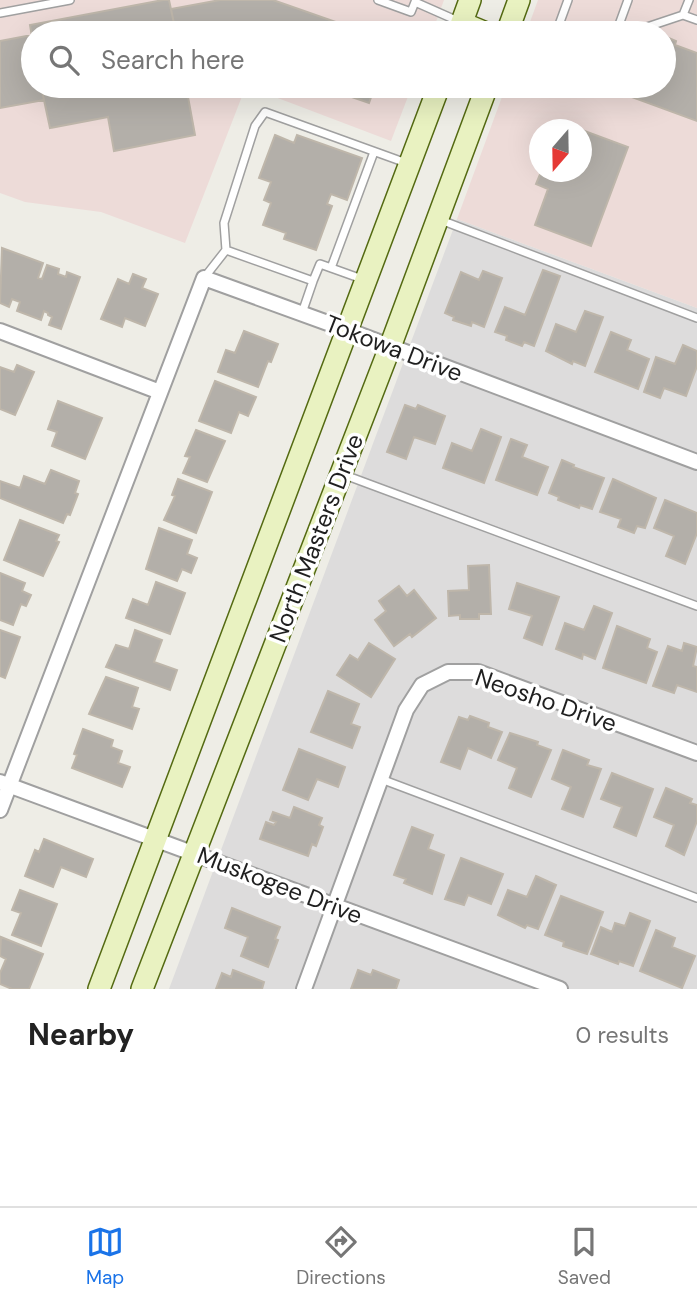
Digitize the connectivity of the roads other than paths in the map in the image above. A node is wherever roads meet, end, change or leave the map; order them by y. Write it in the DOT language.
graph roads {
  1 [pos="70,0"];
  2 [pos="378,0"];
  3 [pos="470,0"];
  4 [pos="519,0"];
  5 [pos="568,0"];
  6 [pos="628,0"];
  7 [pos="689,0"];
  8 [pos="415,1"];
  9 [pos="0,13"];
  10 [pos="683,15"];
  11 [pos="697,20"];
  12 [pos="448,21"];
  13 [pos="462,21"];
  14 [pos="511,21"];
  15 [pos="560,21"];
  16 [pos="620,21"];
  17 [pos="665,21"];
  18 [pos="434,98"];
  19 [pos="483,98"];
  20 [pos="374,152"];
  21 [pos="409,164"];
  22 [pos="438,219"];
  23 [pos="226,250"];
  24 [pos="331,268"];
  25 [pos="204,278"];
  26 [pos="313,281"];
  27 [pos="366,281"];
  28 [pos="302,314"];
  29 [pos="697,318"];
  30 [pos="347,330"];
  31 [pos="0,331"];
  32 [pos="390,347"];
  33 [pos="160,392"];
  34 [pos="697,463"];
  35 [pos="341,474"];
  36 [pos="697,606"];
  37 [pos="697,753"];
  38 [pos="380,779"];
  39 [pos="5,784"];
  40 [pos="0,810"];
  41 [pos="154,839"];
  42 [pos="193,852"];
  43 [pos="697,898"];
  44 [pos="335,906"];
  45 [pos="99,989"];
  46 [pos="142,989"];
  47 [pos="304,989"];
  48 [pos="559,989"];
  1 -- 9 [label="lane"];
  2 -- 8 [label="lane"];
  3 -- 13 [label="main road"];
  4 -- 14 [label="main road"];
  5 -- 15 [label="lane"];
  6 -- 16 [label="lane"];
  7 -- 10 [label="lane"];
  8 -- 12 [label="lane"];
  10 -- 11 [label="lane"];
  10 -- 17 [label="lane"];
  18 -- 21 [label="main road, North Masters Drive"];
  19 -- 22 [label="main road, North Masters Drive"];
  20 -- 21 [label="lane"];
  20 -- 23 [label="lane"];
  20 -- 24 [label="lane"];
  21 -- 27 [label="main road, North Masters Drive"];
  22 -- 29 [label="lane"];
  22 -- 32 [label="main road, North Masters Drive"];
  23 -- 25 [label="lane"];
  23 -- 26 [label="lane"];
  24 -- 26 [label="lane"];
  24 -- 27 [label="lane"];
  25 -- 28 [label="street, Tokowa Drive"];
  25 -- 33 [label="street"];
  26 -- 28 [label="lane"];
  27 -- 30 [label="main road, North Masters Drive"];
  28 -- 30 [label="street, Tokowa Drive"];
  30 -- 32 [label="street, Tokowa Drive"];
  30 -- 41 [label="main road, North Masters Drive"];
  31 -- 33 [label="street"];
  32 -- 34 [label="street, Tokowa Drive"];
  32 -- 35 [label="main road, North Masters Drive"];
  33 -- 39 [label="street"];
  35 -- 36 [label="lane"];
  35 -- 42 [label="main road, North Masters Drive"];
  37 -- 38 [label="street, Neosho Drive"];
  38 -- 43 [label="lane"];
  38 -- 44 [label="street, Neosho Drive"];
  39 -- 40 [label="street"];
  39 -- 41 [label="street, Muskogee Drive"];
  41 -- 42 [label="street, Muskogee Drive"];
  41 -- 45 [label="main road, North Masters Drive"];
  42 -- 44 [label="street, Muskogee Drive"];
  42 -- 46 [label="main road, North Masters Drive"];
  44 -- 47 [label="street, Neosho Drive"];
  44 -- 48 [label="street, Muskogee Drive"];
}
